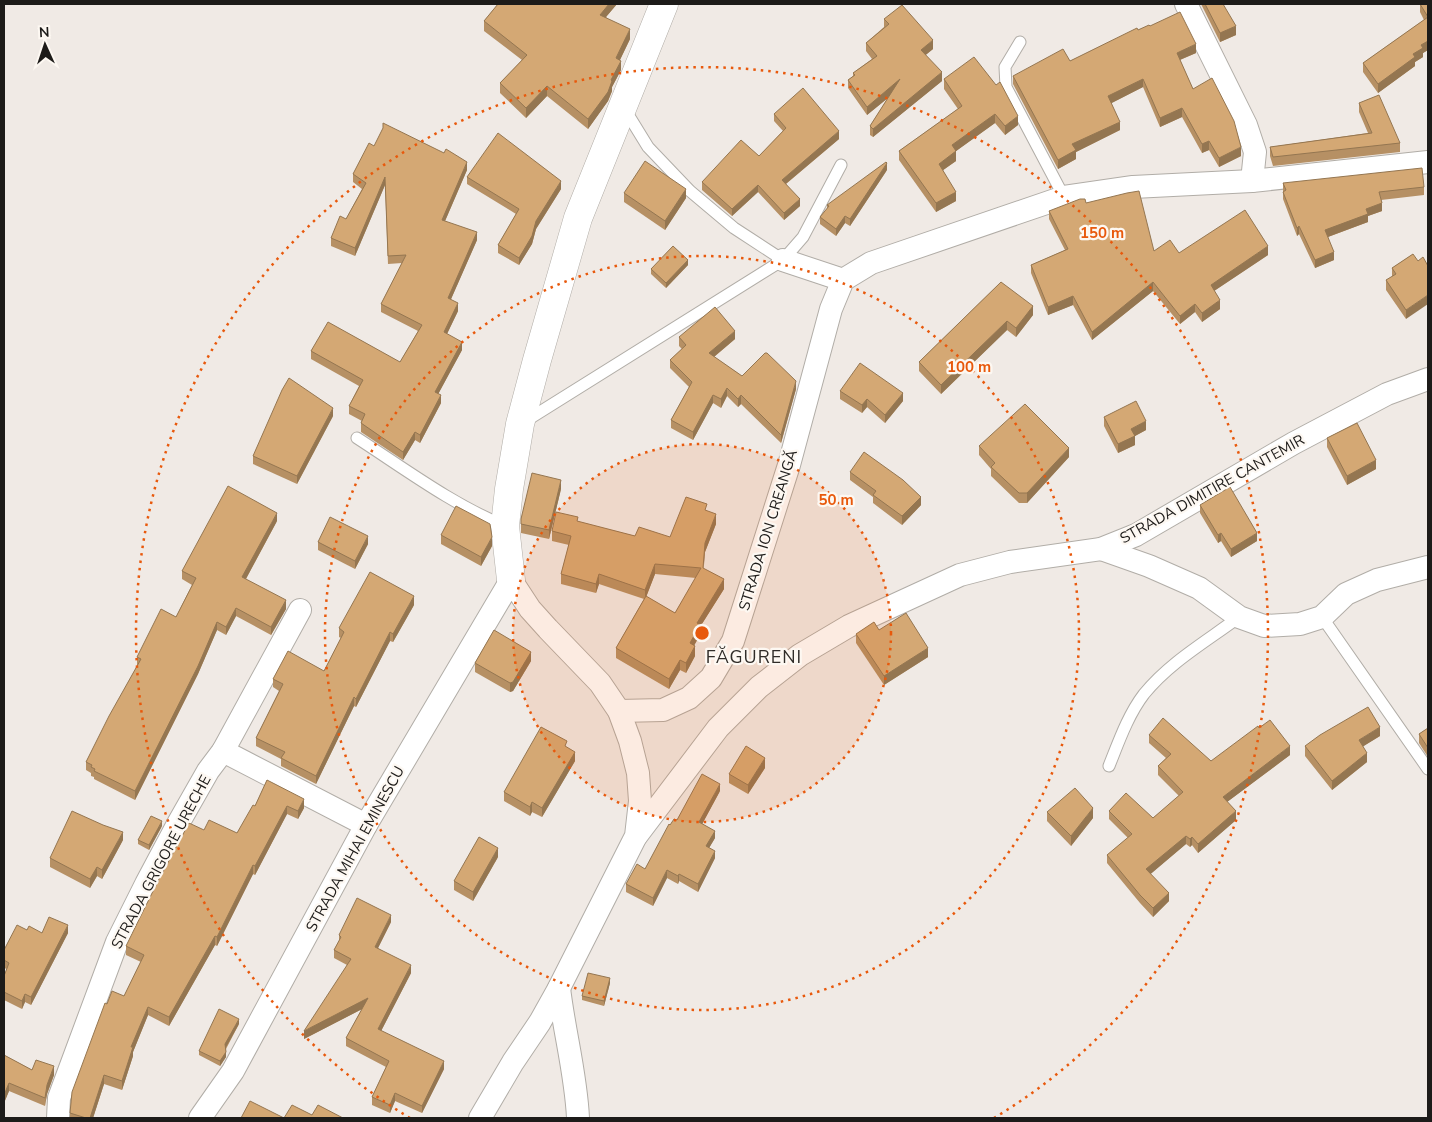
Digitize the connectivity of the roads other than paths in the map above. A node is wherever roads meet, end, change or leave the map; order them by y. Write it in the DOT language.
graph roads {
  1 [pos="664,4"];
  2 [pos="1186,4"];
  3 [pos="1020,42"];
  4 [pos="624,107"];
  5 [pos="1428,162"];
  6 [pos="841,165"];
  7 [pos="1252,181"];
  8 [pos="1064,197"];
  9 [pos="783,260"];
  10 [pos="843,280"];
  11 [pos="1428,379"];
  12 [pos="520,424"];
  13 [pos="357,438"];
  14 [pos="506,526"];
  15 [pos="1101,549"];
  16 [pos="1428,568"];
  17 [pos="511,580"];
  18 [pos="300,610"];
  19 [pos="1239,617"];
  20 [pos="1322,617"];
  21 [pos="619,712"];
  22 [pos="223,752"];
  23 [pos="1109,766"];
  24 [pos="1428,769"];
  25 [pos="366,824"];
  26 [pos="636,836"];
  27 [pos="560,988"];
  28 [pos="58,1118"];
  29 [pos="200,1118"];
  30 [pos="480,1118"];
  31 [pos="578,1118"];
  1 -- 4 [label="street"];
  2 -- 7 [label="street"];
  3 -- 8 [label="lane"];
  4 -- 9 [label="lane"];
  4 -- 12 [label="street"];
  5 -- 7 [label="street"];
  6 -- 9 [label="lane"];
  7 -- 8 [label="street"];
  8 -- 10 [label="street"];
  9 -- 10 [label="street"];
  9 -- 12 [label="lane"];
  10 -- 21 [label="street, STRADA ION CREANGĂ"];
  11 -- 15 [label="street, STRADA DIMITIRE CANTEMIR"];
  12 -- 14 [label="street"];
  13 -- 14 [label="lane"];
  14 -- 17 [label="street"];
  15 -- 19 [label="street"];
  15 -- 26 [label="street, STRADA DIMITIRE CANTEMIR"];
  16 -- 20 [label="street"];
  17 -- 21 [label="street"];
  17 -- 25 [label="street, STRADA MIHAI EMINESCU"];
  18 -- 22 [label="street, STRADA GRIGORE URECHE"];
  19 -- 20 [label="street"];
  19 -- 23 [label="lane"];
  20 -- 24 [label="lane"];
  21 -- 26 [label="street"];
  22 -- 25 [label="street"];
  22 -- 28 [label="street, STRADA GRIGORE URECHE"];
  25 -- 29 [label="street, STRADA MIHAI EMINESCU"];
  26 -- 27 [label="street"];
  27 -- 30 [label="street"];
  27 -- 31 [label="street"];
}
